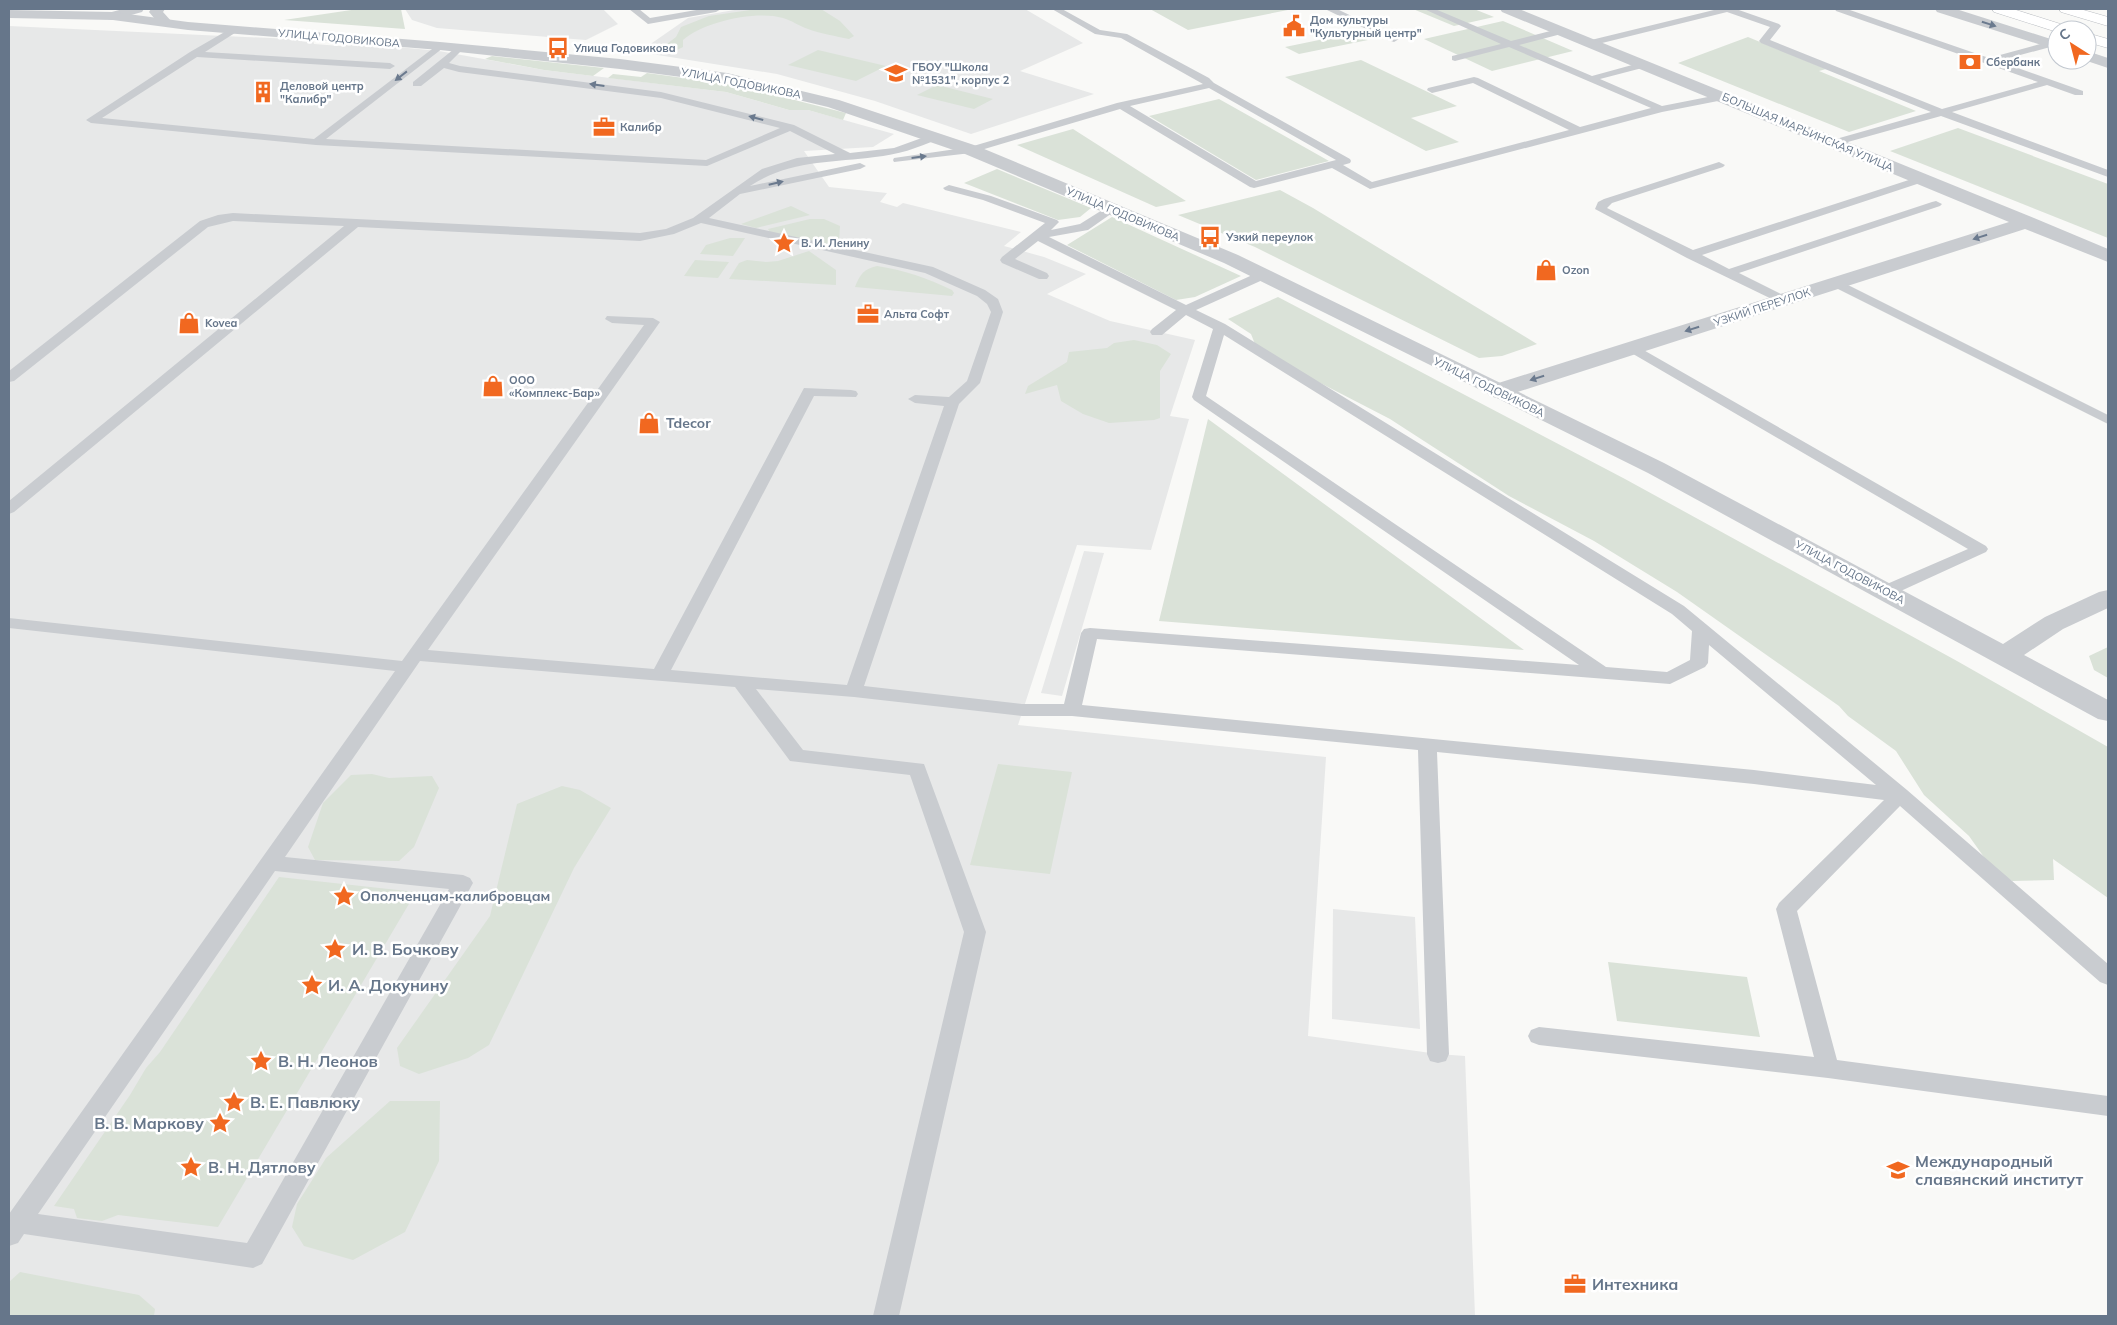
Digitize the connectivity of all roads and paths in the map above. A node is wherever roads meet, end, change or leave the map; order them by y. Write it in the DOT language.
graph roads {
  1 [pos="137,9"];
  2 [pos="634,9"];
  3 [pos="716,9"];
  4 [pos="1056,9"];
  5 [pos="1330,9"];
  6 [pos="1428,9"];
  7 [pos="1507,9"];
  8 [pos="1839,9"];
  9 [pos="1942,9"];
  10 [pos="1999,9"];
  11 [pos="2066,9"];
  12 [pos="9,14"];
  13 [pos="162,15"];
  14 [pos="113,16"];
  15 [pos="2108,22"];
  16 [pos="2047,24"];
  17 [pos="228,29"];
  18 [pos="1562,32"];
  19 [pos="1394,39"];
  20 [pos="1590,43"];
  21 [pos="2047,43"];
  22 [pos="1513,44"];
  23 [pos="440,46"];
  24 [pos="2047,47"];
  25 [pos="459,48"];
  26 [pos="195,54"];
  27 [pos="1455,58"];
  28 [pos="1989,61"];
  29 [pos="442,64"];
  30 [pos="1643,65"];
  31 [pos="390,66"];
  32 [pos="1593,78"];
  33 [pos="1579,82"];
  34 [pos="2048,82"];
  35 [pos="417,84"];
  36 [pos="1210,85"];
  37 [pos="1432,90"];
  38 [pos="2079,93"];
  39 [pos="1723,96"];
  40 [pos="1121,105"];
  41 [pos="1661,109"];
  42 [pos="1941,112"];
  43 [pos="790,127"];
  44 [pos="1579,131"];
  45 [pos="934,137"];
  46 [pos="316,142"];
  47 [pos="1833,143"];
  48 [pos="971,150"];
  49 [pos="851,157"];
  50 [pos="1333,164"];
  51 [pos="1719,165"];
  52 [pos="2108,174"];
  53 [pos="1922,179"];
  54 [pos="949,188"];
  55 [pos="733,193"];
  56 [pos="1936,204"];
  57 [pos="1111,209"];
  58 [pos="698,220"];
  59 [pos="2027,222"];
  60 [pos="354,224"];
  61 [pos="1037,236"];
  62 [pos="1691,255"];
  63 [pos="2108,256"];
  64 [pos="1728,273"];
  65 [pos="1263,275"];
  66 [pos="1043,276"];
  67 [pos="1836,283"];
  68 [pos="1782,300"];
  69 [pos="1185,310"];
  70 [pos="612,319"];
  71 [pos="1220,327"];
  72 [pos="1157,332"];
  73 [pos="1634,348"];
  74 [pos="9,378"];
  75 [pos="1497,391"];
  76 [pos="851,394"];
  77 [pos="915,399"];
  78 [pos="952,402"];
  79 [pos="2108,420"];
  80 [pos="9,509"];
  81 [pos="1886,591"];
  82 [pos="2108,598"];
  83 [pos="9,623"];
  84 [pos="1701,628"];
  85 [pos="2005,655"];
  86 [pos="411,661"];
  87 [pos="1602,672"];
  88 [pos="660,675"];
  89 [pos="741,682"];
  90 [pos="854,691"];
  91 [pos="1072,710"];
  92 [pos="2108,712"];
  93 [pos="1427,745"];
  94 [pos="1900,795"];
  95 [pos="269,863"];
  96 [pos="2108,976"];
  97 [pos="1539,1036"];
  98 [pos="1438,1054"];
  99 [pos="1828,1068"];
  100 [pos="2108,1106"];
  101 [pos="13,1228"];
  102 [pos="886,1316"];
  1 -- 14 [label="street"];
  2 -- 3 [label="lane"];
  4 -- 36 [label="lane"];
  5 -- 19 [label="lane"];
  6 -- 22 [label="lane"];
  7 -- 18 [label="street, БОЛЬШАЯ МАРЬИНСКАЯ УЛИЦА"];
  8 -- 28 [label="lane"];
  9 -- 21 [label="street, one-way"];
  10 -- 16 [label="main road"];
  11 -- 15 [label="main road"];
  12 -- 14 [label="street, УЛИЦА ГОДОВИКОВА"];
  13 -- 14 [label="street, УЛИЦА ГОДОВИКОВА"];
  13 -- 17 [label="street, УЛИЦА ГОДОВИКОВА"];
  17 -- 23 [label="street, УЛИЦА ГОДОВИКОВА"];
  17 -- 26 [label="lane"];
  17 -- 26 [label="lane"];
  18 -- 20 [label="street, БОЛЬШАЯ МАРЬИНСКАЯ УЛИЦА"];
  18 -- 22 [label="lane"];
  20 -- 30 [label="street, БОЛЬШАЯ МАРЬИНСКАЯ УЛИЦА"];
  20 -- 42 [label="lane"];
  22 -- 27 [label="lane"];
  22 -- 32 [label="lane"];
  23 -- 25 [label="street, УЛИЦА ГОДОВИКОВА"];
  23 -- 46 [label="lane, one-way"];
  24 -- 28 [label="lane"];
  25 -- 29 [label="lane"];
  25 -- 45 [label="street, УЛИЦА ГОДОВИКОВА"];
  26 -- 31 [label="lane"];
  26 -- 46 [label="lane"];
  28 -- 34 [label="lane"];
  29 -- 35 [label="lane"];
  43 -- 29 [label="lane, one-way"];
  30 -- 32 [label="lane"];
  30 -- 39 [label="street, БОЛЬШАЯ МАРЬИНСКАЯ УЛИЦА"];
  32 -- 33 [label="lane"];
  32 -- 41 [label="lane"];
  34 -- 38 [label="lane"];
  34 -- 42 [label="lane"];
  36 -- 40 [label="lane"];
  36 -- 50 [label="lane"];
  37 -- 44 [label="lane"];
  39 -- 41 [label="lane"];
  39 -- 47 [label="street, БОЛЬШАЯ МАРЬИНСКАЯ УЛИЦА"];
  40 -- 48 [label="lane"];
  40 -- 50 [label="lane"];
  41 -- 44 [label="lane"];
  42 -- 47 [label="lane"];
  42 -- 52 [label="lane"];
  43 -- 46 [label="lane"];
  43 -- 49 [label="lane"];
  44 -- 50 [label="lane"];
  45 -- 48 [label="street, УЛИЦА ГОДОВИКОВА"];
  45 -- 49 [label="lane"];
  47 -- 53 [label="street, БОЛЬШАЯ МАРЬИНСКАЯ УЛИЦА"];
  55 -- 48 [label="lane, one-way"];
  48 -- 57 [label="street, УЛИЦА ГОДОВИКОВА"];
  49 -- 55 [label="lane"];
  51 -- 62 [label="lane"];
  53 -- 59 [label="street, БОЛЬШАЯ МАРЬИНСКАЯ УЛИЦА"];
  53 -- 62 [label="lane"];
  54 -- 61 [label="lane"];
  55 -- 58 [label="lane"];
  56 -- 64 [label="lane"];
  57 -- 61 [label="lane"];
  57 -- 65 [label="street, УЛИЦА ГОДОВИКОВА"];
  58 -- 60 [label="lane"];
  58 -- 78 [label="lane"];
  59 -- 63 [label="street, БОЛЬШАЯ МАРЬИНСКАЯ УЛИЦА"];
  59 -- 67 [label="street, УЗКИЙ ПЕРЕУЛОК, one-way"];
  60 -- 74 [label="lane"];
  60 -- 80 [label="lane"];
  61 -- 66 [label="lane"];
  61 -- 69 [label="lane"];
  62 -- 64 [label="lane"];
  64 -- 68 [label="lane"];
  65 -- 69 [label="lane"];
  65 -- 75 [label="street, УЛИЦА ГОДОВИКОВА"];
  67 -- 68 [label="street, УЗКИЙ ПЕРЕУЛОК"];
  67 -- 79 [label="lane"];
  68 -- 73 [label="street, УЗКИЙ ПЕРЕУЛОК, one-way"];
  69 -- 71 [label="lane"];
  69 -- 72 [label="lane"];
  70 -- 86 [label="lane"];
  71 -- 84 [label="lane"];
  71 -- 87 [label="lane"];
  73 -- 75 [label="street, УЗКИЙ ПЕРЕУЛОК, one-way"];
  73 -- 81 [label="lane"];
  75 -- 81 [label="street, УЛИЦА ГОДОВИКОВА"];
  76 -- 88 [label="lane"];
  77 -- 78 [label="lane"];
  78 -- 90 [label="lane"];
  81 -- 85 [label="street, УЛИЦА ГОДОВИКОВА"];
  82 -- 85 [label="street"];
  83 -- 86 [label="lane"];
  84 -- 87 [label="lane"];
  84 -- 94 [label="lane"];
  85 -- 92 [label="street, УЛИЦА ГОДОВИКОВА"];
  86 -- 88 [label="lane"];
  86 -- 95 [label="lane"];
  87 -- 91 [label="lane"];
  88 -- 89 [label="lane"];
  89 -- 90 [label="lane"];
  89 -- 102 [label="lane"];
  90 -- 91 [label="lane"];
  91 -- 93 [label="lane"];
  93 -- 94 [label="lane"];
  93 -- 98 [label="lane"];
  94 -- 96 [label="lane"];
  94 -- 99 [label="lane"];
  95 -- 101 [label="lane"];
  95 -- 101 [label="lane"];
  97 -- 99 [label="lane"];
  99 -- 100 [label="lane"];
}
